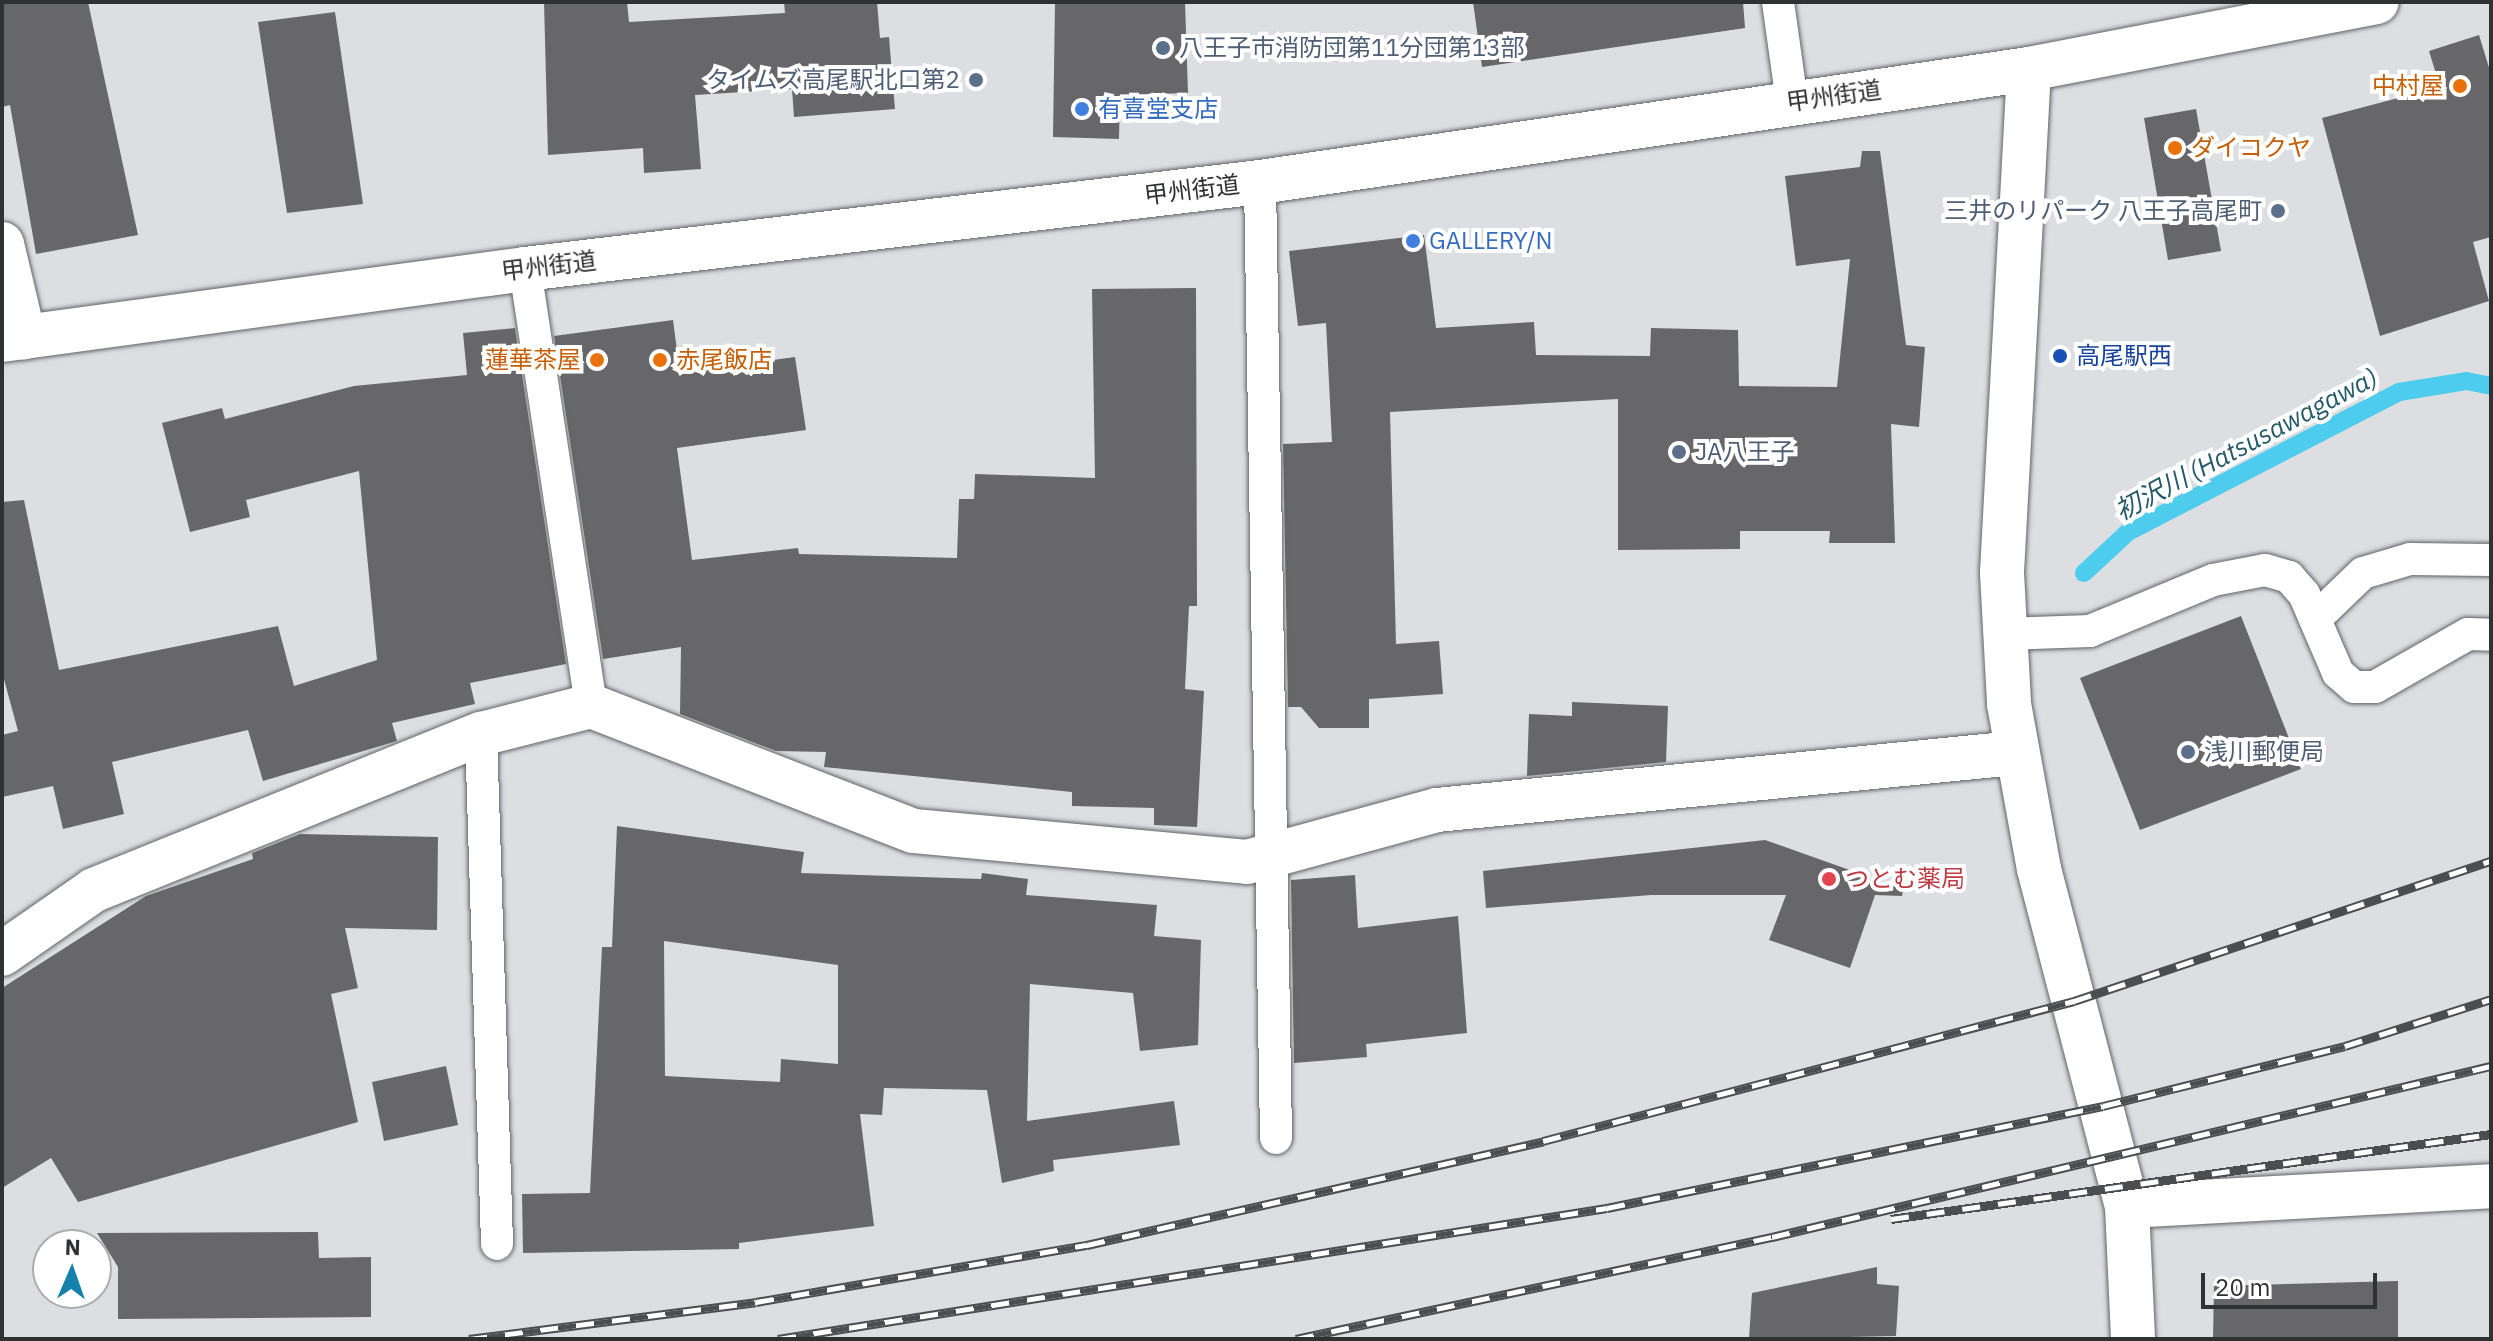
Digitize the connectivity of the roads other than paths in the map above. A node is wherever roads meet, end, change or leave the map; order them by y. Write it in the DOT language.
graph roads {
  1 [pos="1778,2"];
  2 [pos="2377,2"];
  3 [pos="2029,69"];
  4 [pos="1792,102"];
  5 [pos="1260,182"];
  6 [pos="2,244"];
  7 [pos="525,269"];
  8 [pos="13,338"];
  9 [pos="2491,560"];
  10 [pos="2315,619"];
  11 [pos="2004,634"];
  12 [pos="2491,635"];
  13 [pos="591,706"];
  14 [pos="481,734"];
  15 [pos="2015,753"];
  16 [pos="1277,855"];
  17 [pos="2,954"];
  18 [pos="1276,1138"];
  19 [pos="2491,1186"];
  20 [pos="2127,1206"];
  21 [pos="497,1244"];
  22 [pos="2133,1339"];
  1 -- 4 [label="lane"];
  2 -- 3 [label="main road, 甲州街道"];
  3 -- 4 [label="main road, 甲州街道"];
  3 -- 11 [label="main road"];
  4 -- 5 [label="main road, 甲州街道"];
  5 -- 7 [label="main road, 甲州街道"];
  5 -- 16 [label="lane"];
  6 -- 8 [label="main road"];
  7 -- 8 [label="main road, 甲州街道"];
  7 -- 13 [label="lane"];
  9 -- 10 [label="lane"];
  10 -- 11 [label="lane"];
  10 -- 12 [label="lane"];
  11 -- 15 [label="main road"];
  13 -- 14 [label="main road"];
  13 -- 16 [label="main road"];
  14 -- 17 [label="main road"];
  14 -- 21 [label="lane"];
  15 -- 16 [label="main road"];
  15 -- 20 [label="main road"];
  16 -- 18 [label="lane"];
  19 -- 20 [label="main road"];
  20 -- 22 [label="main road"];
}
